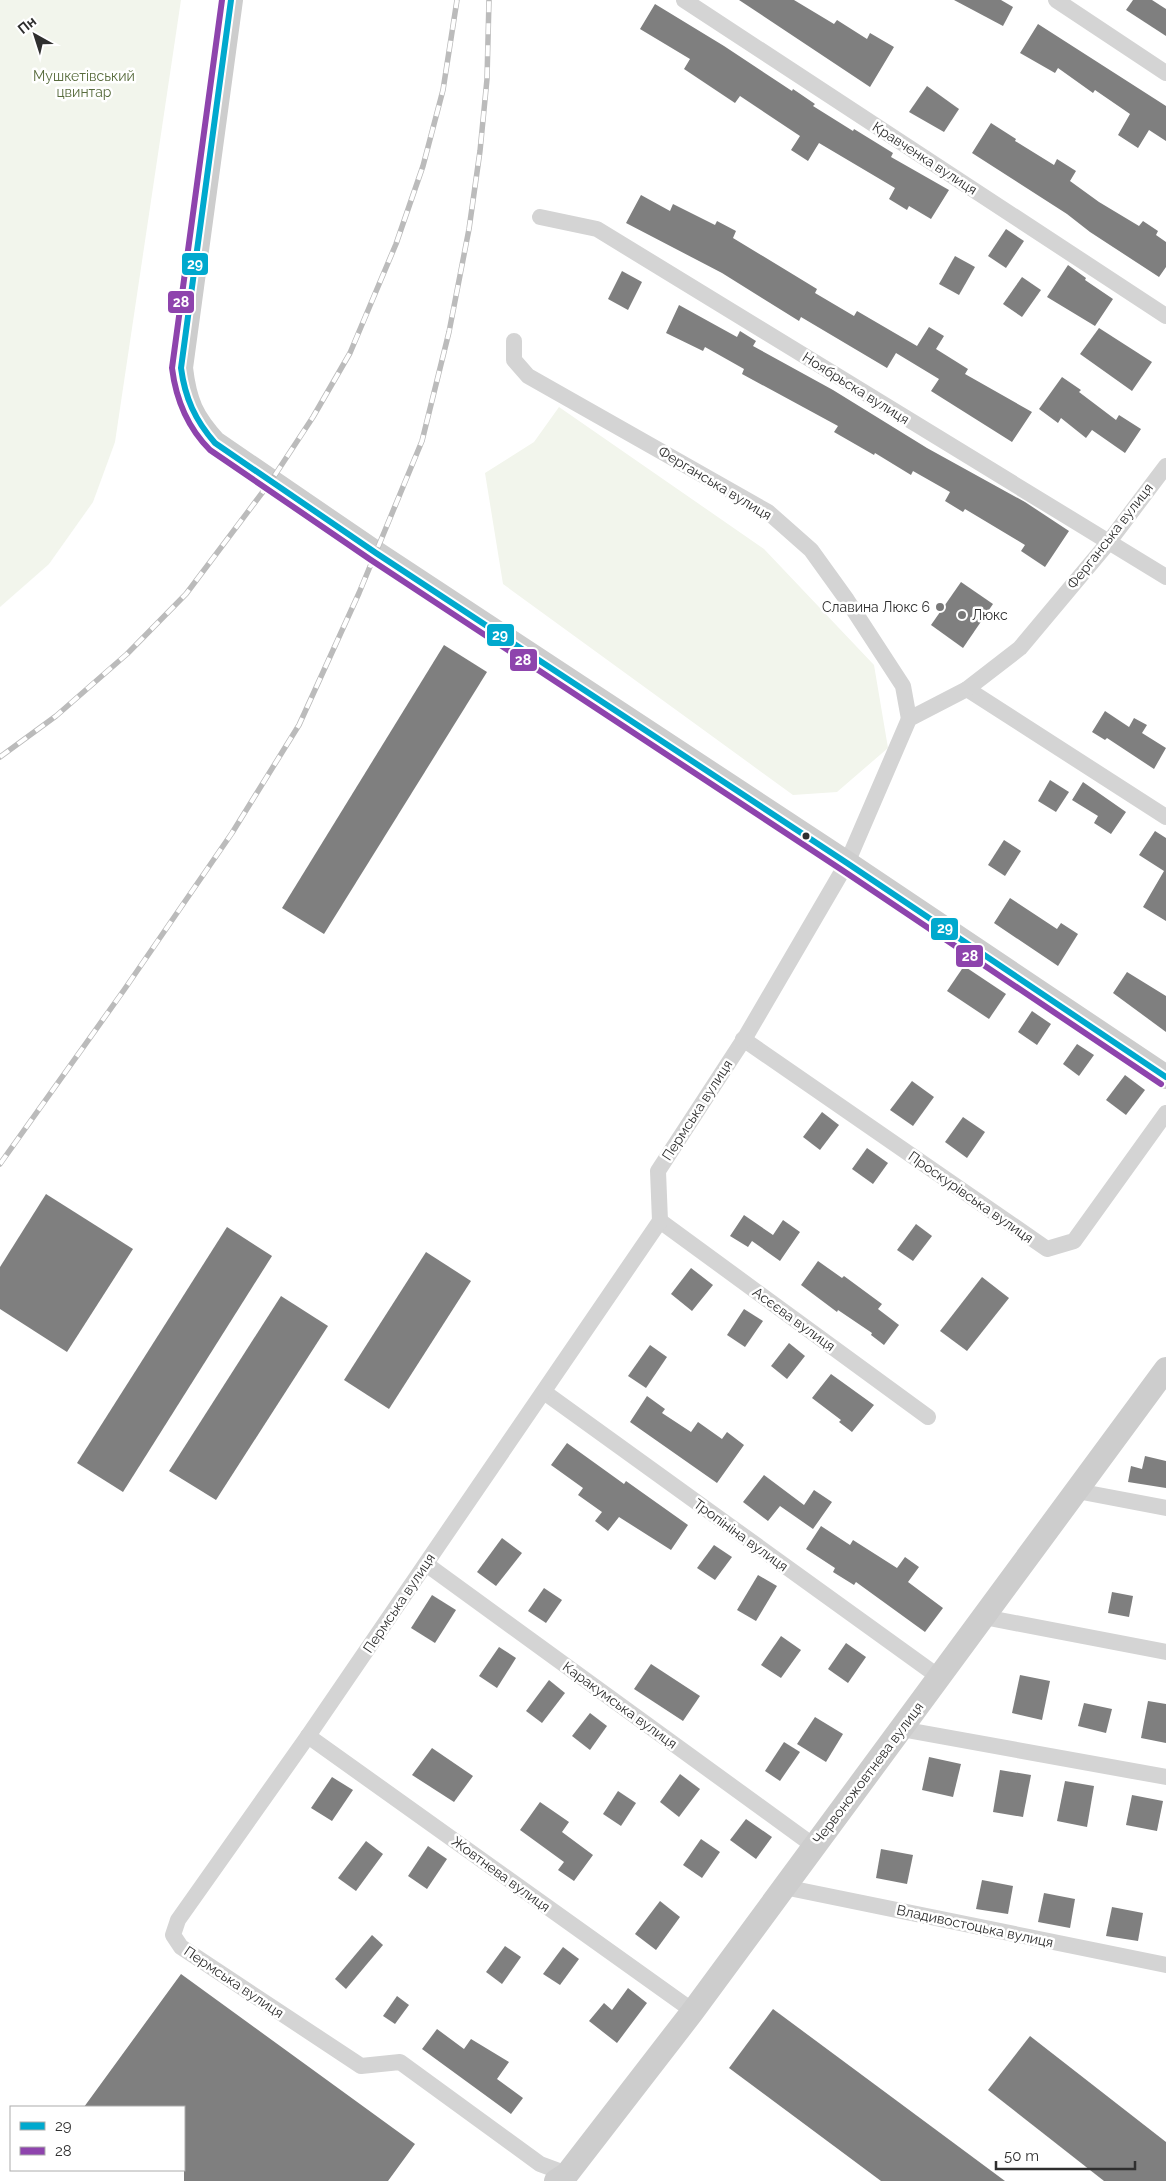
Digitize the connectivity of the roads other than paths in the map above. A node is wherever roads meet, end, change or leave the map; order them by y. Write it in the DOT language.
graph roads {
  1 [pos="231,0"];
  2 [pos="684,0"];
  3 [pos="1056,0"];
  4 [pos="1166,73"];
  5 [pos="540,217"];
  6 [pos="1166,316"];
  7 [pos="514,341"];
  8 [pos="1166,466"];
  9 [pos="1108,543"];
  10 [pos="1166,577"];
  11 [pos="967,689"];
  12 [pos="909,719"];
  13 [pos="1166,817"];
  14 [pos="847,863"];
  15 [pos="743,1039"];
  16 [pos="1166,1077"];
  17 [pos="1166,1114"];
  18 [pos="660,1222"];
  19 [pos="1166,1369"];
  20 [pos="544,1392"];
  21 [pos="928,1417"];
  22 [pos="1077,1491"];
  23 [pos="1166,1508"];
  24 [pos="426,1564"];
  25 [pos="984,1617"];
  26 [pos="1166,1652"];
  27 [pos="939,1677"];
  28 [pos="901,1728"];
  29 [pos="308,1736"];
  30 [pos="1166,1777"];
  31 [pos="814,1846"];
  32 [pos="784,1887"];
  33 [pos="1166,1965"];
  34 [pos="694,2012"];
  35 [pos="563,2179"];
  1 -- 14 [label="main road"];
  2 -- 6 [label="street, Кравченка вулиця"];
  3 -- 4 [label="street"];
  5 -- 9 [label="street, Ноябрьска вулиця"];
  7 -- 12 [label="street, Ферганська вулиця"];
  8 -- 9 [label="street, Ферганська вулиця"];
  9 -- 10 [label="street, Ноябрьска вулиця"];
  9 -- 11 [label="street, Ферганська вулиця"];
  11 -- 12 [label="street, Ферганська вулиця"];
  11 -- 13 [label="street"];
  12 -- 14 [label="street"];
  14 -- 15 [label="street, Пермська вулиця"];
  14 -- 16 [label="main road"];
  15 -- 17 [label="street, Проскурівська вулиця"];
  15 -- 18 [label="street, Пермська вулиця"];
  18 -- 20 [label="street, Пермська вулиця"];
  18 -- 21 [label="street, Асєєва вулиця"];
  19 -- 22 [label="main road, Червоножовтнева вулиця"];
  20 -- 24 [label="street, Пермська вулиця"];
  20 -- 27 [label="street, Тропініна вулиця"];
  22 -- 23 [label="street"];
  22 -- 25 [label="main road, Червоножовтнева вулиця"];
  24 -- 29 [label="street, Пермська вулиця"];
  24 -- 31 [label="street, Каракумська вулиця"];
  25 -- 26 [label="street"];
  25 -- 27 [label="main road, Червоножовтнева вулиця"];
  27 -- 28 [label="main road, Червоножовтнева вулиця"];
  28 -- 30 [label="street"];
  28 -- 31 [label="main road, Червоножовтнева вулиця"];
  29 -- 34 [label="street, Жовтнева вулиця"];
  29 -- 35 [label="street, Пермська вулиця"];
  31 -- 32 [label="main road, Червоножовтнева вулиця"];
  32 -- 33 [label="street, Владивостоцька вулиця"];
  32 -- 34 [label="main road, Червоножовтнева вулиця"];
  34 -- 35 [label="main road, Червоножовтнева вулиця"];
}
